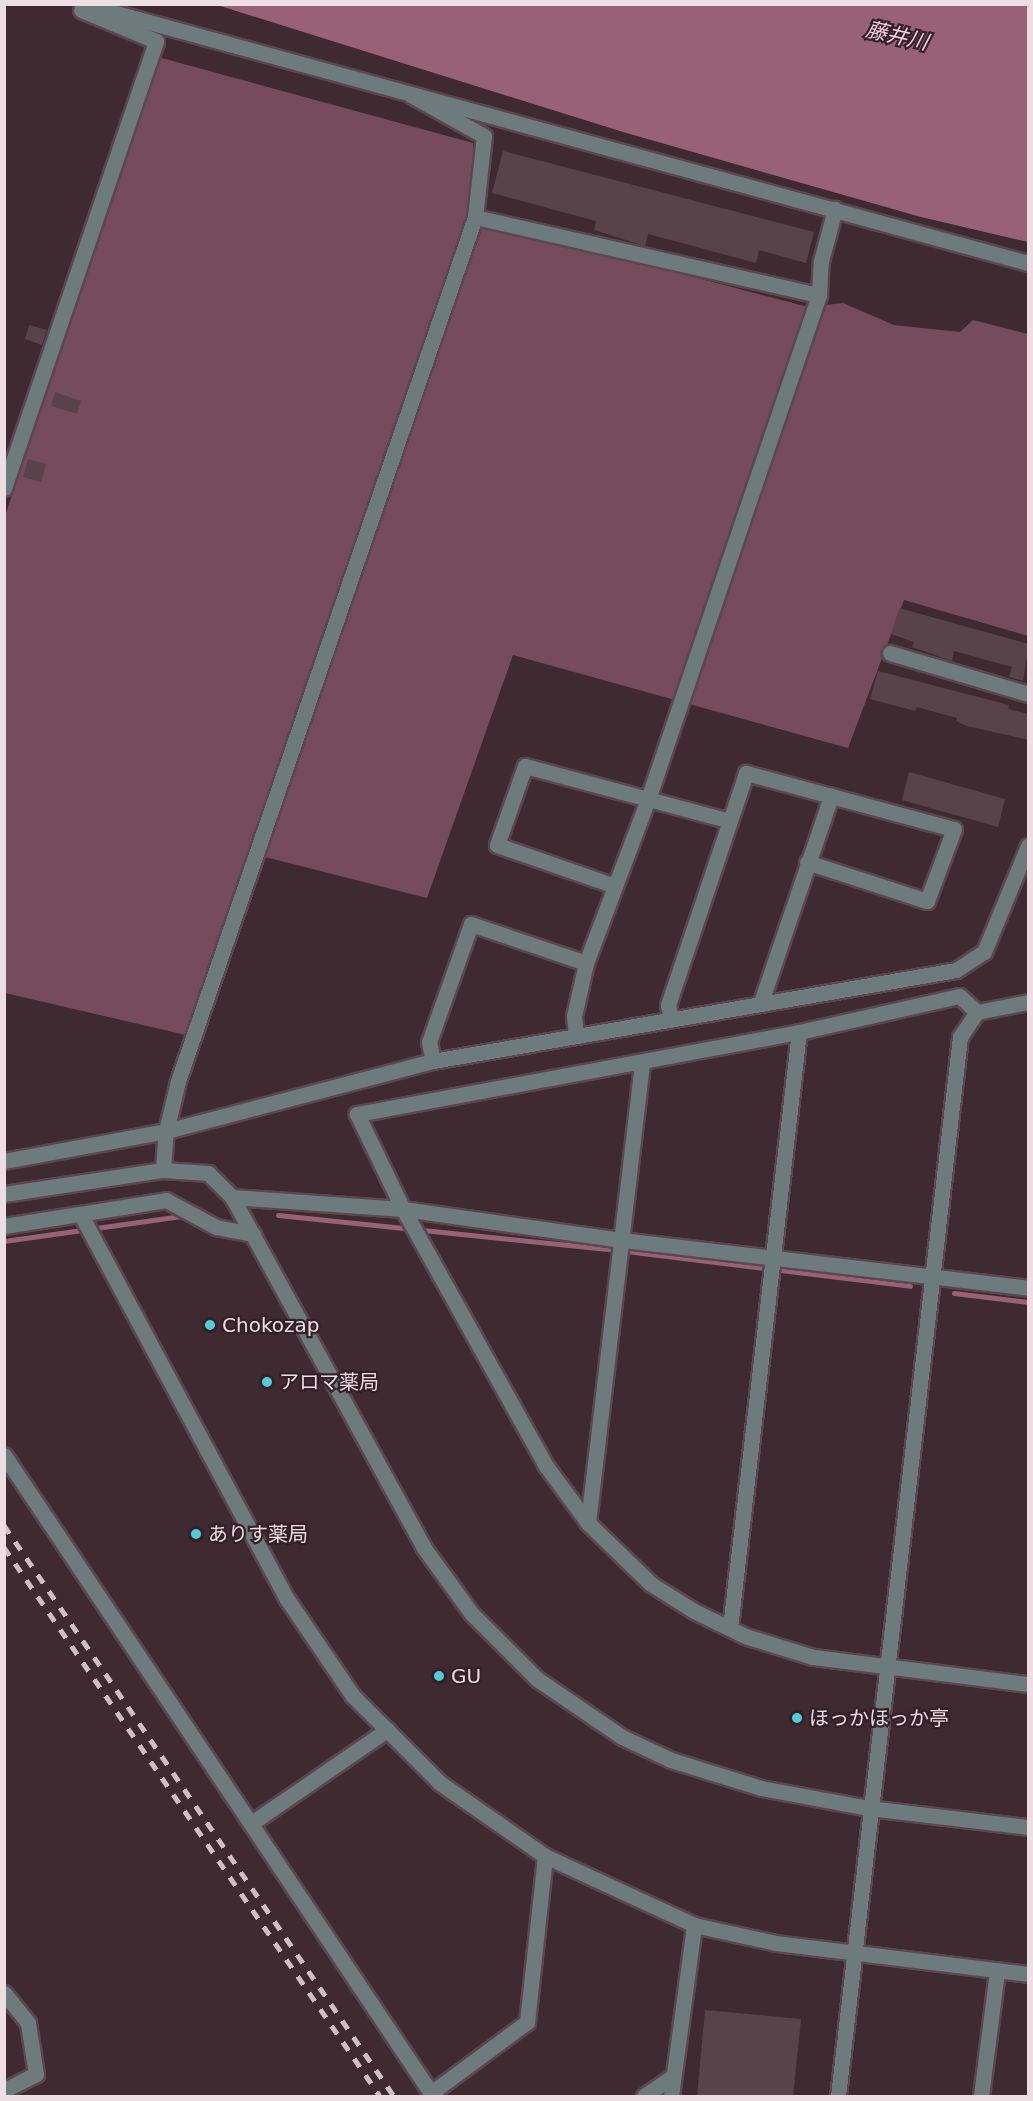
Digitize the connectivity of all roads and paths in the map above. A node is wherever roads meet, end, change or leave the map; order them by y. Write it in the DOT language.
graph roads {
  1 [pos="81,4"];
  2 [pos="411,95"];
  3 [pos="835,209"];
  4 [pos="475,217"];
  5 [pos="1029,263"];
  6 [pos="819,295"];
  7 [pos="4,488"];
  8 [pos="890,653"];
  9 [pos="1029,694"];
  10 [pos="831,796"];
  11 [pos="648,799"];
  12 [pos="730,821"];
  13 [pos="1029,846"];
  14 [pos="807,862"];
  15 [pos="615,886"];
  16 [pos="586,963"];
  17 [pos="956,970"];
  18 [pos="959,996"];
  19 [pos="761,1002"];
  20 [pos="1029,1002"];
  21 [pos="976,1012"];
  22 [pos="671,1019"];
  23 [pos="799,1032"];
  24 [pos="576,1035"];
  25 [pos="433,1061"];
  26 [pos="642,1062"];
  27 [pos="166,1131"];
  28 [pos="4,1161"];
  29 [pos="163,1170"];
  30 [pos="4,1194"];
  31 [pos="232,1197"];
  32 [pos="407,1215"];
  33 [pos="83,1220"];
  34 [pos="4,1226"];
  35 [pos="253,1234"];
  36 [pos="621,1247"];
  37 [pos="774,1266"];
  38 [pos="932,1276"];
  39 [pos="1029,1288"];
  40 [pos="4,1455"];
  41 [pos="588,1523"];
  42 [pos="730,1628"];
  43 [pos="889,1665"];
  44 [pos="1029,1684"];
  45 [pos="387,1730"];
  46 [pos="869,1808"];
  47 [pos="254,1822"];
  48 [pos="1029,1827"];
  49 [pos="545,1856"];
  50 [pos="694,1925"];
  51 [pos="856,1952"];
  52 [pos="997,1971"];
  53 [pos="1029,1974"];
  54 [pos="4,1994"];
  55 [pos="672,2077"];
  56 [pos="4,2090"];
  57 [pos="432,2095"];
  58 [pos="644,2097"];
  59 [pos="671,2097"];
  60 [pos="838,2097"];
  61 [pos="981,2097"];
  1 -- 2 [label="street"];
  1 -- 7 [label="street"];
  2 -- 3 [label="street"];
  2 -- 4 [label="street"];
  3 -- 5 [label="street"];
  3 -- 6 [label="street"];
  4 -- 6 [label="street"];
  4 -- 27 [label="street"];
  6 -- 11 [label="street"];
  8 -- 9 [label="street"];
  10 -- 12 [label="street"];
  10 -- 14 [label="street"];
  10 -- 14 [label="street"];
  11 -- 12 [label="street"];
  11 -- 15 [label="street"];
  11 -- 15 [label="street"];
  12 -- 22 [label="street"];
  13 -- 17 [label="street"];
  14 -- 19 [label="street"];
  15 -- 16 [label="street"];
  16 -- 24 [label="street"];
  16 -- 25 [label="street"];
  17 -- 18 [label="street"];
  17 -- 19 [label="street"];
  18 -- 21 [label="street"];
  18 -- 23 [label="street"];
  19 -- 22 [label="street"];
  20 -- 21 [label="street"];
  21 -- 38 [label="street"];
  22 -- 24 [label="street"];
  23 -- 26 [label="street"];
  23 -- 37 [label="street"];
  24 -- 25 [label="street"];
  25 -- 27 [label="street"];
  26 -- 32 [label="street"];
  26 -- 36 [label="street"];
  27 -- 28 [label="street"];
  27 -- 29 [label="street"];
  29 -- 30 [label="street"];
  29 -- 31 [label="street"];
  31 -- 32 [label="street"];
  31 -- 35 [label="street"];
  32 -- 36 [label="street"];
  32 -- 41 [label="street"];
  33 -- 34 [label="street"];
  33 -- 35 [label="street"];
  33 -- 45 [label="street"];
  35 -- 46 [label="street"];
  36 -- 37 [label="street"];
  36 -- 41 [label="street"];
  37 -- 38 [label="street"];
  37 -- 42 [label="street"];
  38 -- 39 [label="street"];
  38 -- 43 [label="street"];
  40 -- 47 [label="street"];
  41 -- 42 [label="street"];
  42 -- 43 [label="street"];
  43 -- 44 [label="street"];
  43 -- 46 [label="street"];
  45 -- 47 [label="street"];
  45 -- 49 [label="street"];
  46 -- 48 [label="street"];
  46 -- 51 [label="street"];
  47 -- 57 [label="street"];
  49 -- 50 [label="street"];
  49 -- 57 [label="street"];
  50 -- 51 [label="street"];
  50 -- 55 [label="street"];
  51 -- 52 [label="street"];
  51 -- 60 [label="street"];
  52 -- 53 [label="street"];
  52 -- 61 [label="street"];
  54 -- 56 [label="street"];
  55 -- 58 [label="street"];
  55 -- 59 [label="street"];
}
